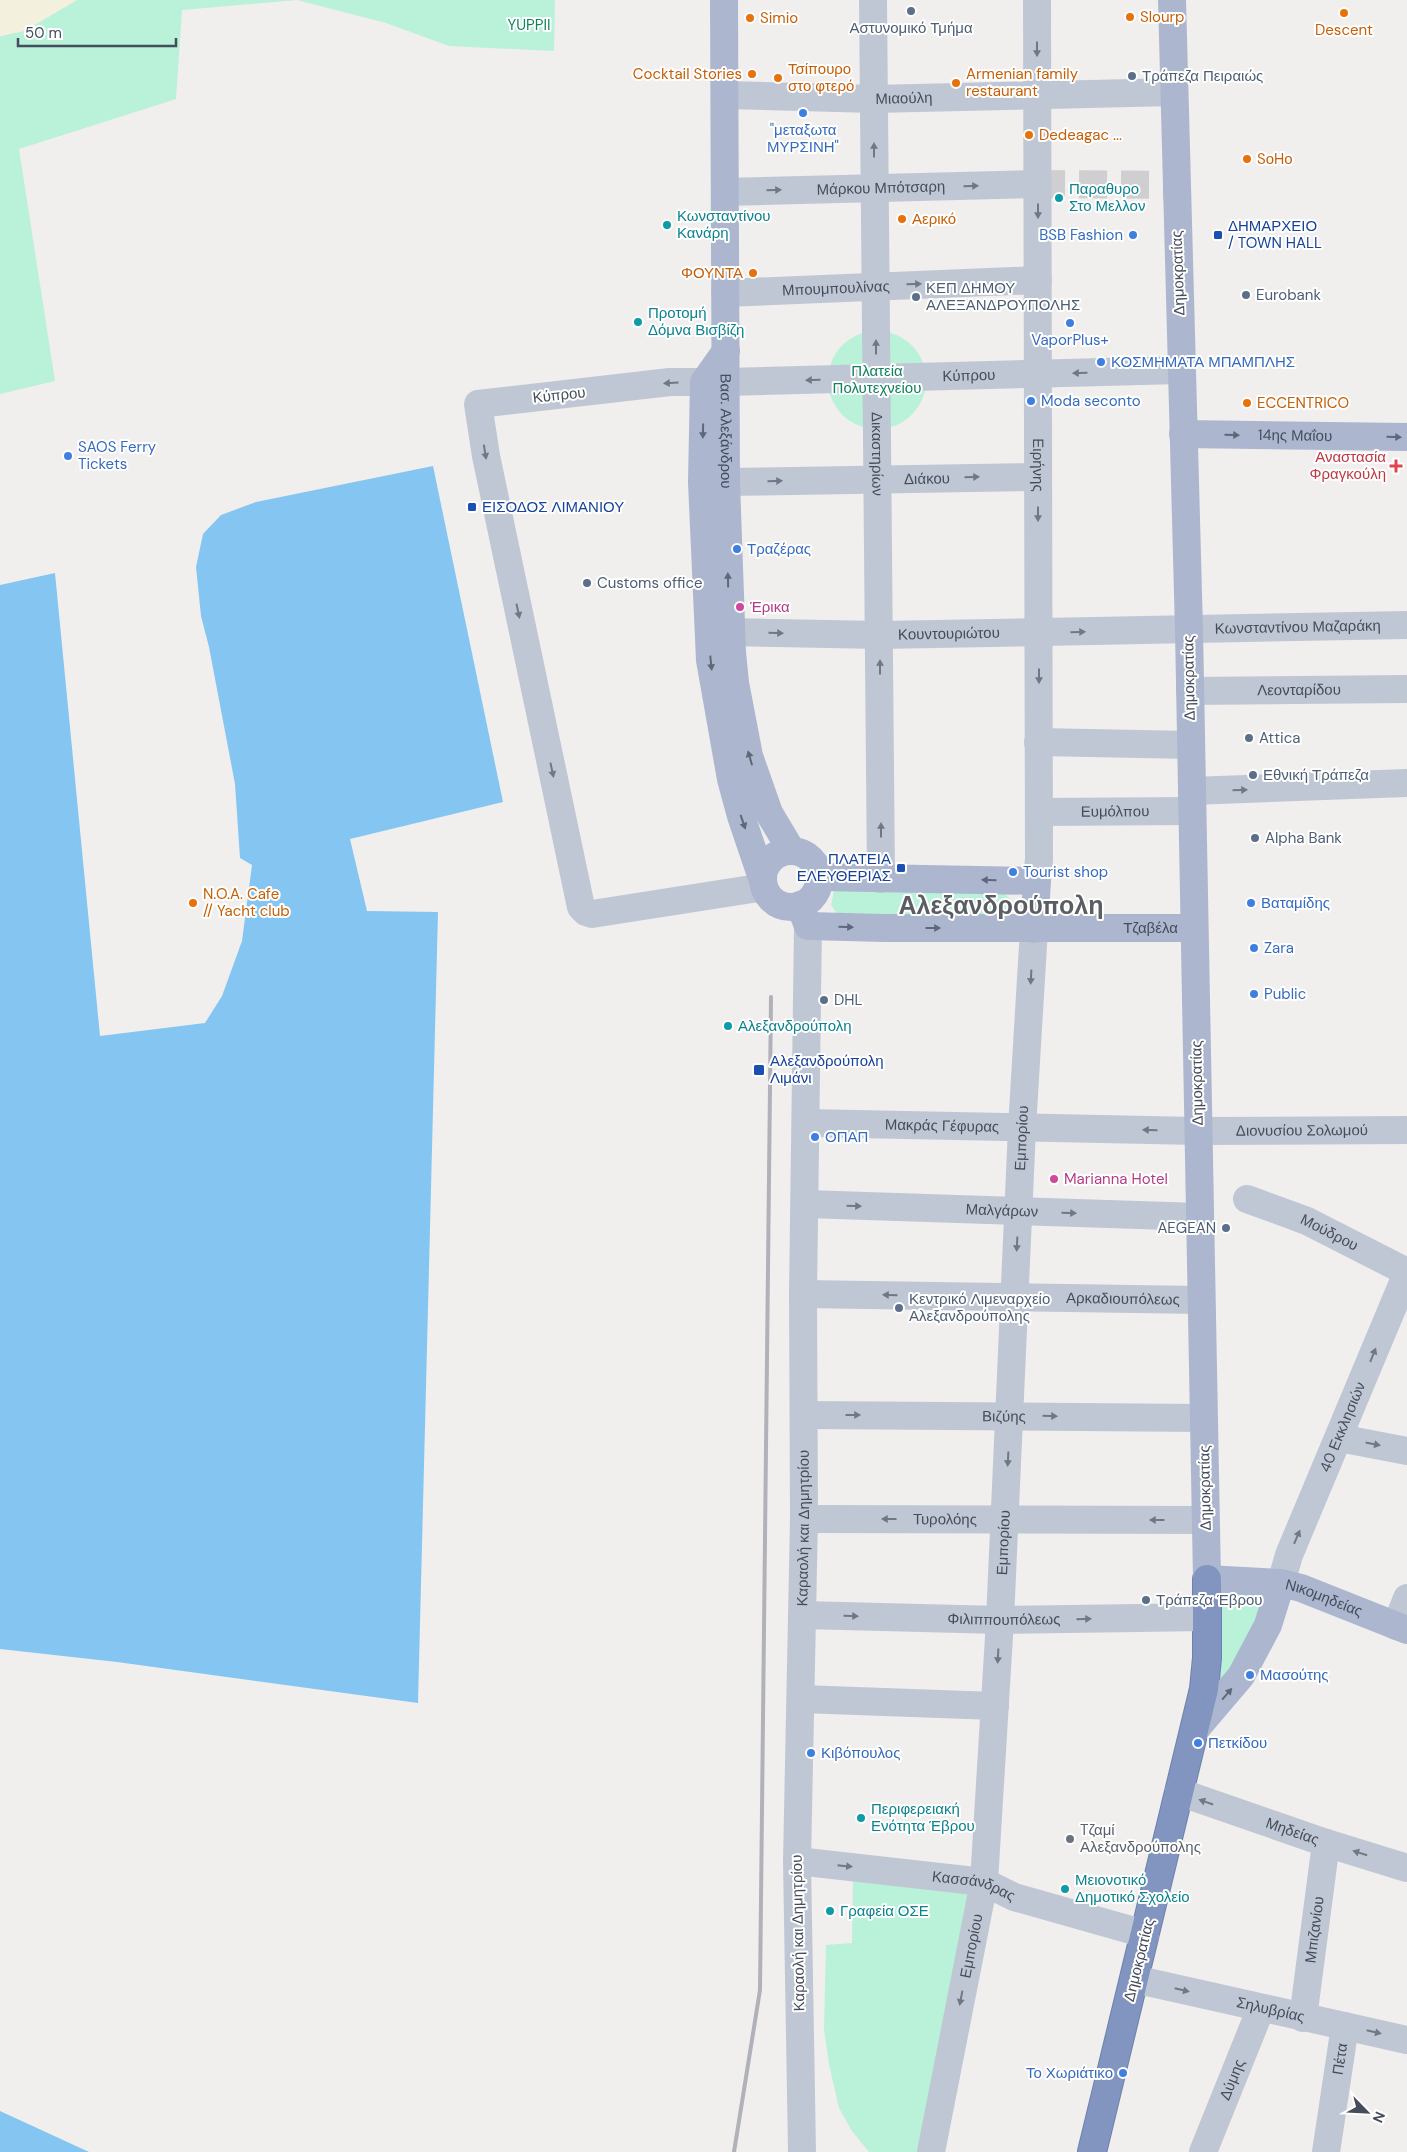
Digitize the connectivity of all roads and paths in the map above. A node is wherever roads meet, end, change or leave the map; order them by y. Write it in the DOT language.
graph roads {
  1 [pos="724,0"];
  2 [pos="873,0"];
  3 [pos="1037,0"];
  4 [pos="1172,0"];
  5 [pos="1174,92"];
  6 [pos="724,95"];
  7 [pos="1037,96"];
  8 [pos="874,99"];
  9 [pos="1038,184"];
  10 [pos="874,187"];
  11 [pos="725,192"];
  12 [pos="1038,280"];
  13 [pos="875,286"];
  14 [pos="725,293"];
  15 [pos="1181,370"];
  16 [pos="1038,374"];
  17 [pos="876,378"];
  18 [pos="715,382"];
  19 [pos="1183,434"];
  20 [pos="1407,437"];
  21 [pos="1038,477"];
  22 [pos="877,478"];
  23 [pos="726,482"];
  24 [pos="1407,625"];
  25 [pos="1188,630"];
  26 [pos="720,633"];
  27 [pos="1039,633"];
  28 [pos="880,635"];
  29 [pos="1407,689"];
  30 [pos="1190,691"];
  31 [pos="1038,742"];
  32 [pos="1191,745"];
  33 [pos="1407,783"];
  34 [pos="1192,801"];
  35 [pos="1039,812"];
  36 [pos="791,850"];
  37 [pos="819,877"];
  38 [pos="881,879"];
  39 [pos="1037,880"];
  40 [pos="763,882"];
  41 [pos="804,916"];
  42 [pos="1194,928"];
  43 [pos="1034,929"];
  44 [pos="806,1123"];
  45 [pos="1022,1128"];
  46 [pos="1407,1130"];
  47 [pos="1198,1131"];
  48 [pos="1247,1199"];
  49 [pos="806,1204"];
  50 [pos="1019,1211"];
  51 [pos="1200,1217"];
  52 [pos="1407,1273"];
  53 [pos="803,1294"];
  54 [pos="1015,1297"];
  55 [pos="1201,1300"];
  56 [pos="1402,1300"];
  57 [pos="804,1415"];
  58 [pos="1010,1416"];
  59 [pos="1204,1418"];
  60 [pos="1339,1438"];
  61 [pos="1407,1450"];
  62 [pos="804,1519"];
  63 [pos="1005,1520"];
  64 [pos="1206,1520"];
  65 [pos="1207,1579"];
  66 [pos="1281,1583"];
  67 [pos="1407,1598"];
  68 [pos="802,1615"];
  69 [pos="1207,1617"];
  70 [pos="1000,1620"];
  71 [pos="1402,1628"];
  72 [pos="800,1699"];
  73 [pos="995,1706"];
  74 [pos="1195,1730"];
  75 [pos="1179,1792"];
  76 [pos="1326,1843"];
  77 [pos="797,1860"];
  78 [pos="1407,1868"];
  79 [pos="984,1882"];
  80 [pos="1145,1934"];
  81 [pos="1134,1979"];
  82 [pos="1261,2008"];
  83 [pos="1303,2018"];
  84 [pos="1345,2026"];
  85 [pos="1407,2040"];
  86 [pos="802,2152"];
  87 [pos="931,2152"];
  88 [pos="1092,2152"];
  89 [pos="1203,2152"];
  90 [pos="1326,2152"];
  1 -- 6 [label="main road, Βασ. Αλεξάνδρου"];
  2 -- 8 [label="street, Δικαστηρίων"];
  3 -- 7 [label="street, Ειρήνης, one-way"];
  4 -- 5 [label="main road, Δημοκρατίας"];
  5 -- 7 [label="street, Μιαούλη"];
  5 -- 15 [label="main road, Δημοκρατίας"];
  6 -- 8 [label="street, Μιαούλη"];
  6 -- 11 [label="main road, Βασ. Αλεξάνδρου"];
  7 -- 8 [label="street, Μιαούλη"];
  7 -- 9 [label="street, Ειρήνης"];
  10 -- 8 [label="street, Δικαστηρίων, one-way"];
  10 -- 9 [label="street, Μάρκου Μπότσαρη, one-way"];
  9 -- 12 [label="street, Ειρήνης, one-way"];
  11 -- 10 [label="street, Μάρκου Μπότσαρη, one-way"];
  10 -- 13 [label="street, Δικαστηρίων"];
  11 -- 14 [label="main road, Βασ. Αλεξάνδρου"];
  13 -- 12 [label="street, Μπουμπουλίνας, one-way"];
  12 -- 16 [label="street, Ειρήνης"];
  13 -- 14 [label="street, Μπουμπουλίνας"];
  17 -- 13 [label="street, Δικαστηρίων, one-way"];
  14 -- 18 [label="main road, Βασ. Αλεξάνδρου"];
  15 -- 16 [label="street, Κύπρου, one-way"];
  15 -- 19 [label="main road, Δημοκρατίας"];
  16 -- 17 [label="street, Κύπρου"];
  16 -- 21 [label="street, Ειρήνης"];
  17 -- 18 [label="street, Κύπρου, one-way"];
  17 -- 22 [label="street, Δικαστηρίων"];
  18 -- 23 [label="main road, Βασ. Αλεξάνδρου"];
  18 -- 26 [label="main road, Βασ. Αλεξάνδρου, one-way"];
  18 -- 40 [label="street, Κύπρου, one-way"];
  19 -- 20 [label="main road, 14ης Μαΐου, one-way"];
  19 -- 25 [label="main road, Δημοκρατίας"];
  22 -- 21 [label="street, Διάκου, one-way"];
  21 -- 27 [label="street, Ειρήνης, one-way"];
  23 -- 22 [label="street, Διάκου, one-way"];
  22 -- 28 [label="street, Δικαστηρίων"];
  26 -- 23 [label="main road, Βασ. Αλεξάνδρου, one-way"];
  24 -- 25 [label="street, Κωνσταντίνου Μαζαράκη"];
  27 -- 25 [label="street, Κουντουριώτου, one-way"];
  25 -- 30 [label="main road, Δημοκρατίας"];
  26 -- 28 [label="street, Κουντουριώτου, one-way"];
  36 -- 26 [label="main road, Βασ. Αλεξάνδρου, one-way"];
  26 -- 40 [label="main road, Βασ. Αλεξάνδρου, one-way"];
  27 -- 28 [label="street, Κουντουριώτου"];
  27 -- 31 [label="street, Ειρήνης, one-way"];
  38 -- 28 [label="street, Δικαστηρίων, one-way"];
  29 -- 30 [label="street, Λεονταρίδου"];
  30 -- 32 [label="main road, Δημοκρατίας"];
  31 -- 32 [label="street"];
  31 -- 35 [label="street, Ειρήνης"];
  32 -- 34 [label="main road, Δημοκρατίας"];
  34 -- 33 [label="street, Ευμόλπου, one-way"];
  34 -- 35 [label="street, Ευμόλπου"];
  34 -- 42 [label="main road, Δημοκρατίας"];
  35 -- 39 [label="street, Ειρήνης"];
  36 -- 37 [label="main road"];
  36 -- 40 [label="main road"];
  37 -- 38 [label="main road"];
  37 -- 41 [label="main road"];
  39 -- 38 [label="main road, one-way"];
  39 -- 43 [label="main road, Ειρήνης"];
  40 -- 41 [label="main road"];
  41 -- 43 [label="main road, Τζαβέλα, one-way"];
  41 -- 44 [label="street, Καραολή και Δημητρίου"];
  42 -- 43 [label="main road, Τζαβέλα"];
  42 -- 47 [label="main road, Δημοκρατίας"];
  43 -- 45 [label="street, Εμπορίου, one-way"];
  44 -- 45 [label="street, Μακράς Γέφυρας"];
  44 -- 49 [label="street, Καραολή και Δημητρίου"];
  47 -- 45 [label="street, Μακράς Γέφυρας, one-way"];
  45 -- 50 [label="street, Εμπορίου"];
  46 -- 47 [label="street, Διονυσίου Σολωμού"];
  47 -- 51 [label="main road, Δημοκρατίας"];
  48 -- 52 [label="street, Μούδρου"];
  49 -- 50 [label="street, Μαλγάρων, one-way"];
  49 -- 53 [label="street, Καραολή και Δημητρίου"];
  50 -- 51 [label="street, Μαλγάρων, one-way"];
  50 -- 54 [label="street, Εμπορίου, one-way"];
  51 -- 55 [label="main road, Δημοκρατίας"];
  52 -- 56 [label="street, 40 Εκκλησιών"];
  54 -- 53 [label="street, Αρκαδιουπόλεως, one-way"];
  53 -- 57 [label="street, Καραολή και Δημητρίου"];
  54 -- 55 [label="street, Αρκαδιουπόλεως"];
  54 -- 58 [label="street, Εμπορίου"];
  55 -- 59 [label="main road, Δημοκρατίας"];
  60 -- 56 [label="street, 40 Εκκλησιών, one-way"];
  57 -- 58 [label="street, Βιζύης, one-way"];
  57 -- 62 [label="street, Καραολή και Δημητρίου"];
  58 -- 59 [label="street, Βιζύης, one-way"];
  58 -- 63 [label="street, Εμπορίου, one-way"];
  59 -- 64 [label="main road, Δημοκρατίας"];
  60 -- 61 [label="street, one-way"];
  66 -- 60 [label="street, 40 Εκκλησιών, one-way"];
  63 -- 62 [label="street, Τυρολόης, one-way"];
  62 -- 68 [label="street, Καραολή και Δημητρίου"];
  64 -- 63 [label="street, Τυρολόης, one-way"];
  63 -- 70 [label="street, Εμπορίου"];
  64 -- 65 [label="main road, Δημοκρατίας"];
  65 -- 66 [label="main road, Νικομηδείας"];
  65 -- 69 [label="highway, Δημοκρατίας"];
  66 -- 71 [label="main road, Νικομηδείας"];
  74 -- 66 [label="main road, one-way"];
  67 -- 71 [label="street"];
  68 -- 70 [label="street, Φιλιππουπόλεως, one-way"];
  68 -- 72 [label="street, Καραολή και Δημητρίου"];
  70 -- 69 [label="street, Φιλιππουπόλεως, one-way"];
  69 -- 74 [label="highway, Δημοκρατίας"];
  70 -- 73 [label="street, Εμπορίου, one-way"];
  72 -- 73 [label="street"];
  72 -- 77 [label="street, Καραολή και Δημητρίου"];
  73 -- 79 [label="street, Εμπορίου"];
  74 -- 75 [label="highway, Δημοκρατίας"];
  76 -- 75 [label="street, Μηδείας, one-way"];
  75 -- 80 [label="highway, Δημοκρατίας"];
  78 -- 76 [label="street, Μηδείας, one-way"];
  76 -- 83 [label="street, Μπιζανίου"];
  77 -- 79 [label="street, Κασσάνδρας, one-way"];
  77 -- 86 [label="street, Καραολή και Δημητρίου"];
  79 -- 80 [label="street, Κασσάνδρας"];
  79 -- 87 [label="street, Εμπορίου, one-way"];
  80 -- 81 [label="highway, Δημοκρατίας"];
  81 -- 82 [label="street, Σηλυβρίας, one-way"];
  81 -- 88 [label="highway, Δημοκρατίας"];
  82 -- 83 [label="street, Σηλυβρίας"];
  82 -- 89 [label="street, Δύμης"];
  83 -- 84 [label="street, Σηλυβρίας"];
  84 -- 85 [label="street, Σηλυβρίας, one-way"];
  84 -- 90 [label="street, Πέτα"];
}
